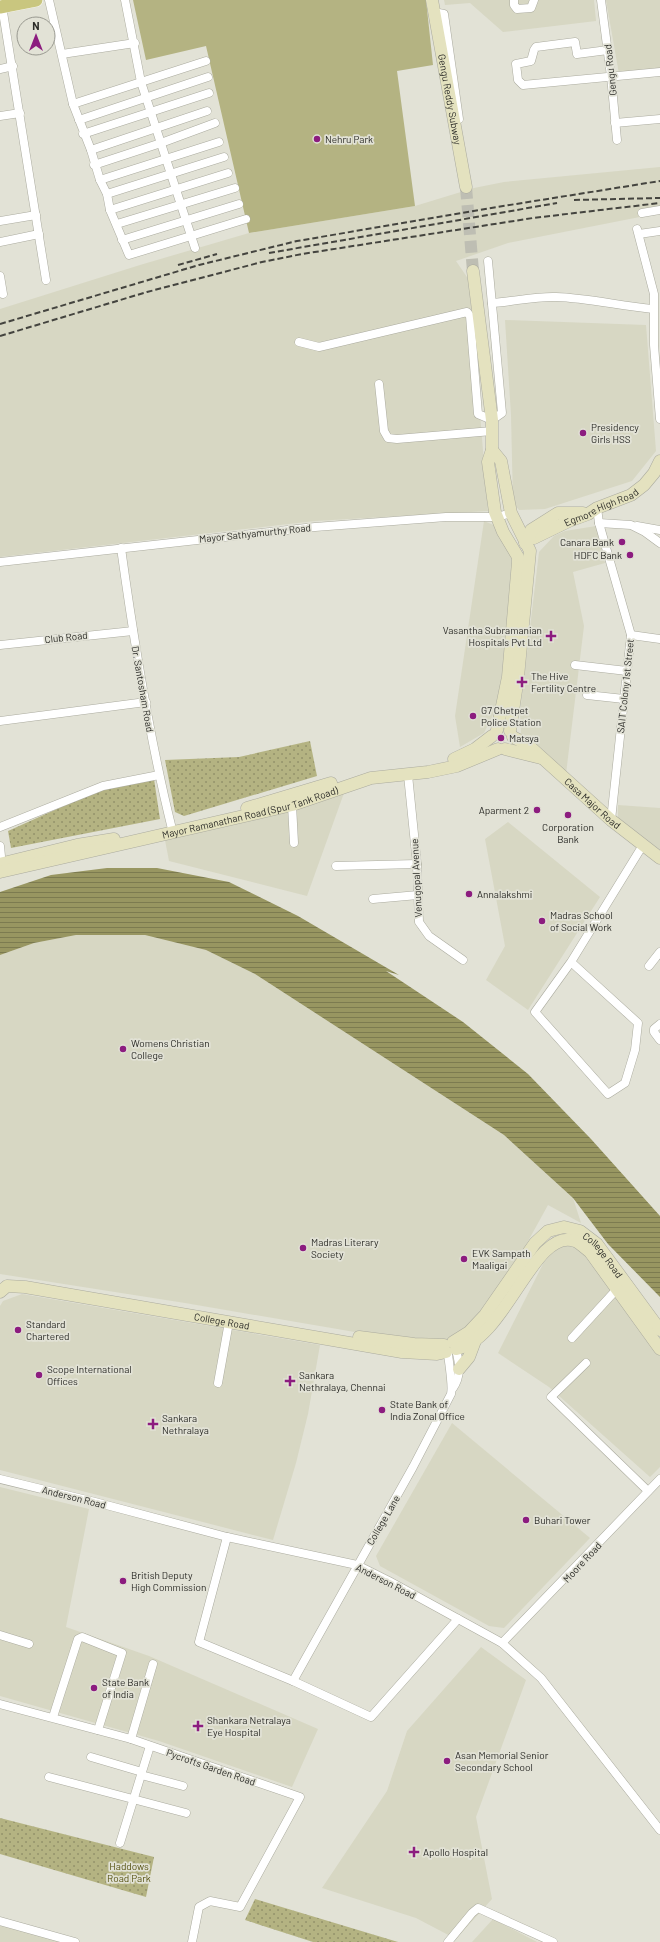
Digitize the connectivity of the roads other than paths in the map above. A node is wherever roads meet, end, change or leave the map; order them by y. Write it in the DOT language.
graph roads {
  1 [pos="36,0"];
  2 [pos="49,0"];
  3 [pos="125,0"];
  4 [pos="514,0"];
  5 [pos="534,0"];
  6 [pos="601,0"];
  7 [pos="432,6"];
  8 [pos="1,7"];
  9 [pos="134,43"];
  10 [pos="608,50"];
  11 [pos="62,54"];
  12 [pos="206,61"];
  13 [pos="12,66"];
  14 [pos="0,69"];
  15 [pos="660,72"];
  16 [pos="611,76"];
  17 [pos="208,77"];
  18 [pos="141,82"];
  19 [pos="209,93"];
  20 [pos="146,97"];
  21 [pos="73,104"];
  22 [pos="207,111"];
  23 [pos="20,113"];
  24 [pos="151,113"];
  25 [pos="0,116"];
  26 [pos="660,119"];
  27 [pos="79,120"];
  28 [pos="215,123"];
  29 [pos="615,123"];
  30 [pos="155,127"];
  31 [pos="84,134"];
  32 [pos="617,140"];
  33 [pos="219,142"];
  34 [pos="161,143"];
  35 [pos="91,150"];
  36 [pos="464,151"];
  37 [pos="224,157"];
  38 [pos="165,159"];
  39 [pos="94,165"];
  40 [pos="228,173"];
  41 [pos="171,175"];
  42 [pos="100,180"];
  43 [pos="466,187"];
  44 [pos="235,188"];
  45 [pos="175,189"];
  46 [pos="107,194"];
  47 [pos="239,204"];
  48 [pos="181,206"];
  49 [pos="110,210"];
  50 [pos="660,210"];
  51 [pos="642,213"];
  52 [pos="36,215"];
  53 [pos="246,219"];
  54 [pos="186,220"];
  55 [pos="0,221"];
  56 [pos="117,224"];
  57 [pos="660,231"];
  58 [pos="39,234"];
  59 [pos="190,235"];
  60 [pos="122,240"];
  61 [pos="0,242"];
  62 [pos="195,248"];
  63 [pos="488,261"];
  64 [pos="473,271"];
  65 [pos="0,276"];
  66 [pos="46,280"];
  67 [pos="3,294"];
  68 [pos="657,294"];
  69 [pos="492,303"];
  70 [pos="653,309"];
  71 [pos="300,342"];
  72 [pos="657,345"];
  73 [pos="659,383"];
  74 [pos="379,384"];
  75 [pos="660,420"];
  76 [pos="492,425"];
  77 [pos="492,450"];
  78 [pos="660,461"];
  79 [pos="593,511"];
  80 [pos="511,513"];
  81 [pos="497,517"];
  82 [pos="599,523"];
  83 [pos="631,525"];
  84 [pos="660,530"];
  85 [pos="528,540"];
  86 [pos="660,543"];
  87 [pos="121,548"];
  88 [pos="514,552"];
  89 [pos="0,562"];
  90 [pos="133,631"];
  91 [pos="631,635"];
  92 [pos="660,639"];
  93 [pos="0,645"];
  94 [pos="575,665"];
  95 [pos="627,671"];
  96 [pos="587,695"];
  97 [pos="624,699"];
  98 [pos="146,702"];
  99 [pos="0,722"];
  100 [pos="494,733"];
  101 [pos="511,734"];
  102 [pos="501,749"];
  103 [pos="541,758"];
  104 [pos="159,775"];
  105 [pos="408,775"];
  106 [pos="292,804"];
  107 [pos="611,820"];
  108 [pos="0,827"];
  109 [pos="172,829"];
  110 [pos="294,843"];
  111 [pos="643,845"];
  112 [pos="0,846"];
  113 [pos="660,858"];
  114 [pos="417,864"];
  115 [pos="336,866"];
  116 [pos="1,868"];
  117 [pos="418,895"];
  118 [pos="373,899"];
  119 [pos="660,952"];
  120 [pos="463,960"];
  121 [pos="571,962"];
  122 [pos="649,966"];
  123 [pos="660,1024"];
  124 [pos="660,1040"];
  125 [pos="0,1280"];
  126 [pos="617,1289"];
  127 [pos="0,1292"];
  128 [pos="229,1322"];
  129 [pos="660,1330"];
  130 [pos="572,1338"];
  131 [pos="475,1342"];
  132 [pos="451,1349"];
  133 [pos="660,1349"];
  134 [pos="586,1363"];
  135 [pos="459,1369"];
  136 [pos="218,1383"];
  137 [pos="453,1388"];
  138 [pos="0,1479"];
  139 [pos="660,1479"];
  140 [pos="648,1491"];
  141 [pos="227,1537"];
  142 [pos="358,1565"];
  143 [pos="458,1619"];
  144 [pos="0,1635"];
  145 [pos="502,1643"];
  146 [pos="29,1644"];
  147 [pos="153,1664"];
  148 [pos="294,1681"];
  149 [pos="0,1704"];
  150 [pos="53,1717"];
  151 [pos="98,1730"];
  152 [pos="131,1739"];
  153 [pos="150,1746"];
  154 [pos="92,1757"];
  155 [pos="141,1774"];
  156 [pos="49,1777"];
  157 [pos="183,1786"];
  158 [pos="133,1800"];
  159 [pos="186,1814"];
  160 [pos="660,1830"];
  161 [pos="120,1843"];
  162 [pos="0,1921"];
  163 [pos="75,1942"];
  164 [pos="192,1942"];
  165 [pos="448,1942"];
  166 [pos="553,1942"];
  1 -- 8 [label="main road"];
  2 -- 11 [label="street"];
  3 -- 9 [label="street"];
  4 -- 5 [label="street"];
  6 -- 10 [label="street, Gengu Road"];
  7 -- 36 [label="street"];
  7 -- 43 [label="main road, Gengu Reddy Subway"];
  8 -- 13 [label="street"];
  9 -- 11 [label="street"];
  9 -- 18 [label="street"];
  10 -- 16 [label="street, Gengu Road"];
  10 -- 16 [label="street"];
  11 -- 21 [label="street"];
  12 -- 18 [label="street"];
  13 -- 14 [label="street"];
  13 -- 23 [label="street"];
  15 -- 16 [label="street"];
  16 -- 29 [label="street, Gengu Road"];
  17 -- 20 [label="street"];
  18 -- 20 [label="street"];
  18 -- 21 [label="street"];
  19 -- 24 [label="street"];
  20 -- 24 [label="street"];
  20 -- 27 [label="street"];
  21 -- 27 [label="street"];
  22 -- 30 [label="street"];
  23 -- 25 [label="street"];
  23 -- 52 [label="street"];
  24 -- 30 [label="street"];
  24 -- 31 [label="street"];
  26 -- 29 [label="street"];
  27 -- 31 [label="street"];
  28 -- 34 [label="street"];
  29 -- 32 [label="street, Gengu Road"];
  30 -- 34 [label="street"];
  30 -- 35 [label="street"];
  31 -- 35 [label="street"];
  33 -- 38 [label="street"];
  34 -- 38 [label="street"];
  34 -- 39 [label="street"];
  35 -- 39 [label="street"];
  37 -- 41 [label="street"];
  38 -- 41 [label="street"];
  38 -- 42 [label="street"];
  39 -- 42 [label="street"];
  40 -- 45 [label="street"];
  41 -- 45 [label="street"];
  41 -- 46 [label="street"];
  42 -- 46 [label="street"];
  44 -- 48 [label="street"];
  45 -- 48 [label="street"];
  45 -- 49 [label="street"];
  46 -- 49 [label="street"];
  47 -- 54 [label="street"];
  48 -- 54 [label="street"];
  48 -- 56 [label="street"];
  49 -- 56 [label="street"];
  50 -- 51 [label="street"];
  52 -- 55 [label="street"];
  52 -- 58 [label="street"];
  53 -- 59 [label="street"];
  54 -- 59 [label="street"];
  54 -- 60 [label="street"];
  56 -- 60 [label="street"];
  57 -- 68 [label="street"];
  58 -- 61 [label="street"];
  58 -- 66 [label="street"];
  59 -- 60 [label="street"];
  59 -- 62 [label="street"];
  63 -- 69 [label="street"];
  64 -- 76 [label="main road"];
  65 -- 67 [label="street"];
  68 -- 70 [label="street"];
  69 -- 70 [label="street"];
  69 -- 76 [label="street"];
  70 -- 72 [label="street"];
  71 -- 76 [label="street"];
  72 -- 73 [label="street"];
  73 -- 75 [label="street"];
  74 -- 76 [label="street"];
  76 -- 77 [label="main road"];
  77 -- 80 [label="main road"];
  77 -- 81 [label="main road"];
  78 -- 79 [label="main road, Egmore High Road"];
  79 -- 82 [label="street, SAIT Colony 1st Street"];
  79 -- 85 [label="main road"];
  80 -- 81 [label="street, Mayor Sathyamurthy Road"];
  80 -- 85 [label="main road"];
  81 -- 87 [label="street, Mayor Sathyamurthy Road"];
  81 -- 88 [label="main road"];
  82 -- 83 [label="street"];
  82 -- 91 [label="street, SAIT Colony 1st Street"];
  83 -- 84 [label="street"];
  83 -- 86 [label="street"];
  85 -- 88 [label="main road"];
  85 -- 101 [label="main road"];
  87 -- 89 [label="street, Mayor Sathyamurthy Road"];
  87 -- 90 [label="street, Dr. Santosham Road"];
  88 -- 100 [label="main road"];
  90 -- 93 [label="street, Club Road"];
  90 -- 98 [label="street, Dr. Santosham Road"];
  91 -- 92 [label="street"];
  91 -- 95 [label="street, SAIT Colony 1st Street"];
  94 -- 95 [label="street"];
  95 -- 97 [label="street, SAIT Colony 1st Street"];
  96 -- 97 [label="street"];
  97 -- 107 [label="street, SAIT Colony 1st Street"];
  98 -- 99 [label="street"];
  98 -- 104 [label="street, Dr. Santosham Road"];
  100 -- 101 [label="main road"];
  100 -- 102 [label="main road"];
  100 -- 109 [label="main road, Mayor Ramanathan Road (Spur Tank Road)"];
  101 -- 102 [label="main road"];
  101 -- 103 [label="main road, Casa Major Road"];
  102 -- 103 [label="main road"];
  102 -- 105 [label="main road, Mayor Ramanathan Road (Spur Tank Road)"];
  103 -- 107 [label="main road, Casa Major Road"];
  104 -- 108 [label="street"];
  104 -- 109 [label="street, Dr. Santosham Road"];
  105 -- 106 [label="main road, Mayor Ramanathan Road (Spur Tank Road)"];
  105 -- 114 [label="street, Venugopal Avenue"];
  106 -- 110 [label="street"];
  106 -- 116 [label="main road, Mayor Ramanathan Road (Spur Tank Road)"];
  107 -- 111 [label="main road, Casa Major Road"];
  109 -- 116 [label="main road, Mayor Ramanathan Road (Spur Tank Road)"];
  111 -- 113 [label="main road, Casa Major Road"];
  111 -- 121 [label="street"];
  112 -- 116 [label="street"];
  114 -- 115 [label="street"];
  114 -- 117 [label="street, Venugopal Avenue"];
  117 -- 118 [label="street"];
  117 -- 120 [label="street, Venugopal Avenue"];
  119 -- 122 [label="street"];
  121 -- 121 [label="street"];
  123 -- 124 [label="street"];
  125 -- 132 [label="main road, College Road"];
  126 -- 130 [label="street"];
  126 -- 131 [label="main road, College Road"];
  126 -- 133 [label="main road, College Road"];
  127 -- 128 [label="main road, College Road"];
  128 -- 132 [label="main road, College Road"];
  128 -- 136 [label="street"];
  129 -- 132 [label="main road, College Road"];
  131 -- 132 [label="main road, College Road"];
  131 -- 135 [label="main road"];
  132 -- 135 [label="street"];
  132 -- 137 [label="street"];
  134 -- 140 [label="street"];
  135 -- 137 [label="street, College Lane"];
  137 -- 142 [label="street, College Lane"];
  138 -- 141 [label="street, Anderson Road"];
  139 -- 140 [label="street, Moore Road"];
  140 -- 145 [label="street, Moore Road"];
  141 -- 142 [label="street, Anderson Road"];
  141 -- 148 [label="street"];
  142 -- 143 [label="street, Anderson Road"];
  142 -- 148 [label="street, College Lane"];
  143 -- 145 [label="street, Anderson Road"];
  143 -- 148 [label="street"];
  144 -- 146 [label="street"];
  145 -- 160 [label="street, Anderson Road"];
  147 -- 152 [label="street"];
  149 -- 150 [label="street, Pycrofts Garden Road"];
  150 -- 151 [label="street, Pycrofts Garden Road"];
  150 -- 151 [label="street"];
  151 -- 152 [label="street, Pycrofts Garden Road"];
  152 -- 153 [label="street, Pycrofts Garden Road"];
  153 -- 155 [label="street"];
  153 -- 164 [label="street, Pycrofts Garden Road"];
  154 -- 155 [label="street"];
  155 -- 157 [label="street"];
  155 -- 158 [label="street"];
  156 -- 158 [label="street"];
  158 -- 159 [label="street"];
  158 -- 161 [label="street"];
  162 -- 163 [label="street"];
  165 -- 166 [label="street"];
}
